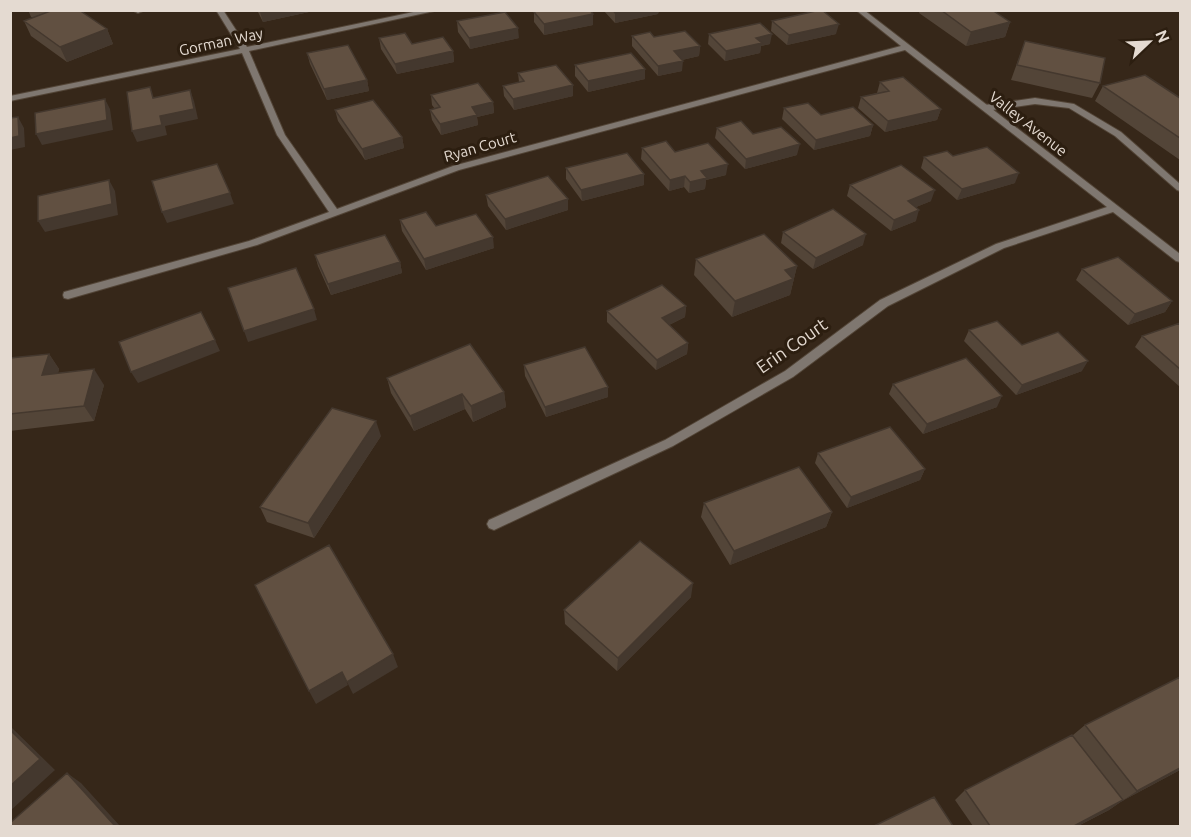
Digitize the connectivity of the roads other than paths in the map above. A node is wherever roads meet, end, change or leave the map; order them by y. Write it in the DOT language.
graph roads {
  1 [pos="219,10"];
  2 [pos="436,10"];
  3 [pos="859,10"];
  4 [pos="906,47"];
  5 [pos="245,50"];
  6 [pos="10,99"];
  7 [pos="985,108"];
  8 [pos="1180,188"];
  9 [pos="1114,208"];
  10 [pos="334,213"];
  11 [pos="1180,259"];
  12 [pos="68,295"];
  13 [pos="494,524"];
  1 -- 5 [label="street"];
  2 -- 5 [label="street, Gorman Way"];
  3 -- 4 [label="street, Valley Avenue"];
  4 -- 7 [label="street, Valley Avenue"];
  4 -- 10 [label="street, Ryan Court"];
  5 -- 6 [label="street, Gorman Way"];
  5 -- 10 [label="street"];
  7 -- 8 [label="street"];
  7 -- 9 [label="street, Valley Avenue"];
  9 -- 11 [label="street, Valley Avenue"];
  9 -- 13 [label="street, Erin Court"];
  10 -- 12 [label="street, Ryan Court"];
}
